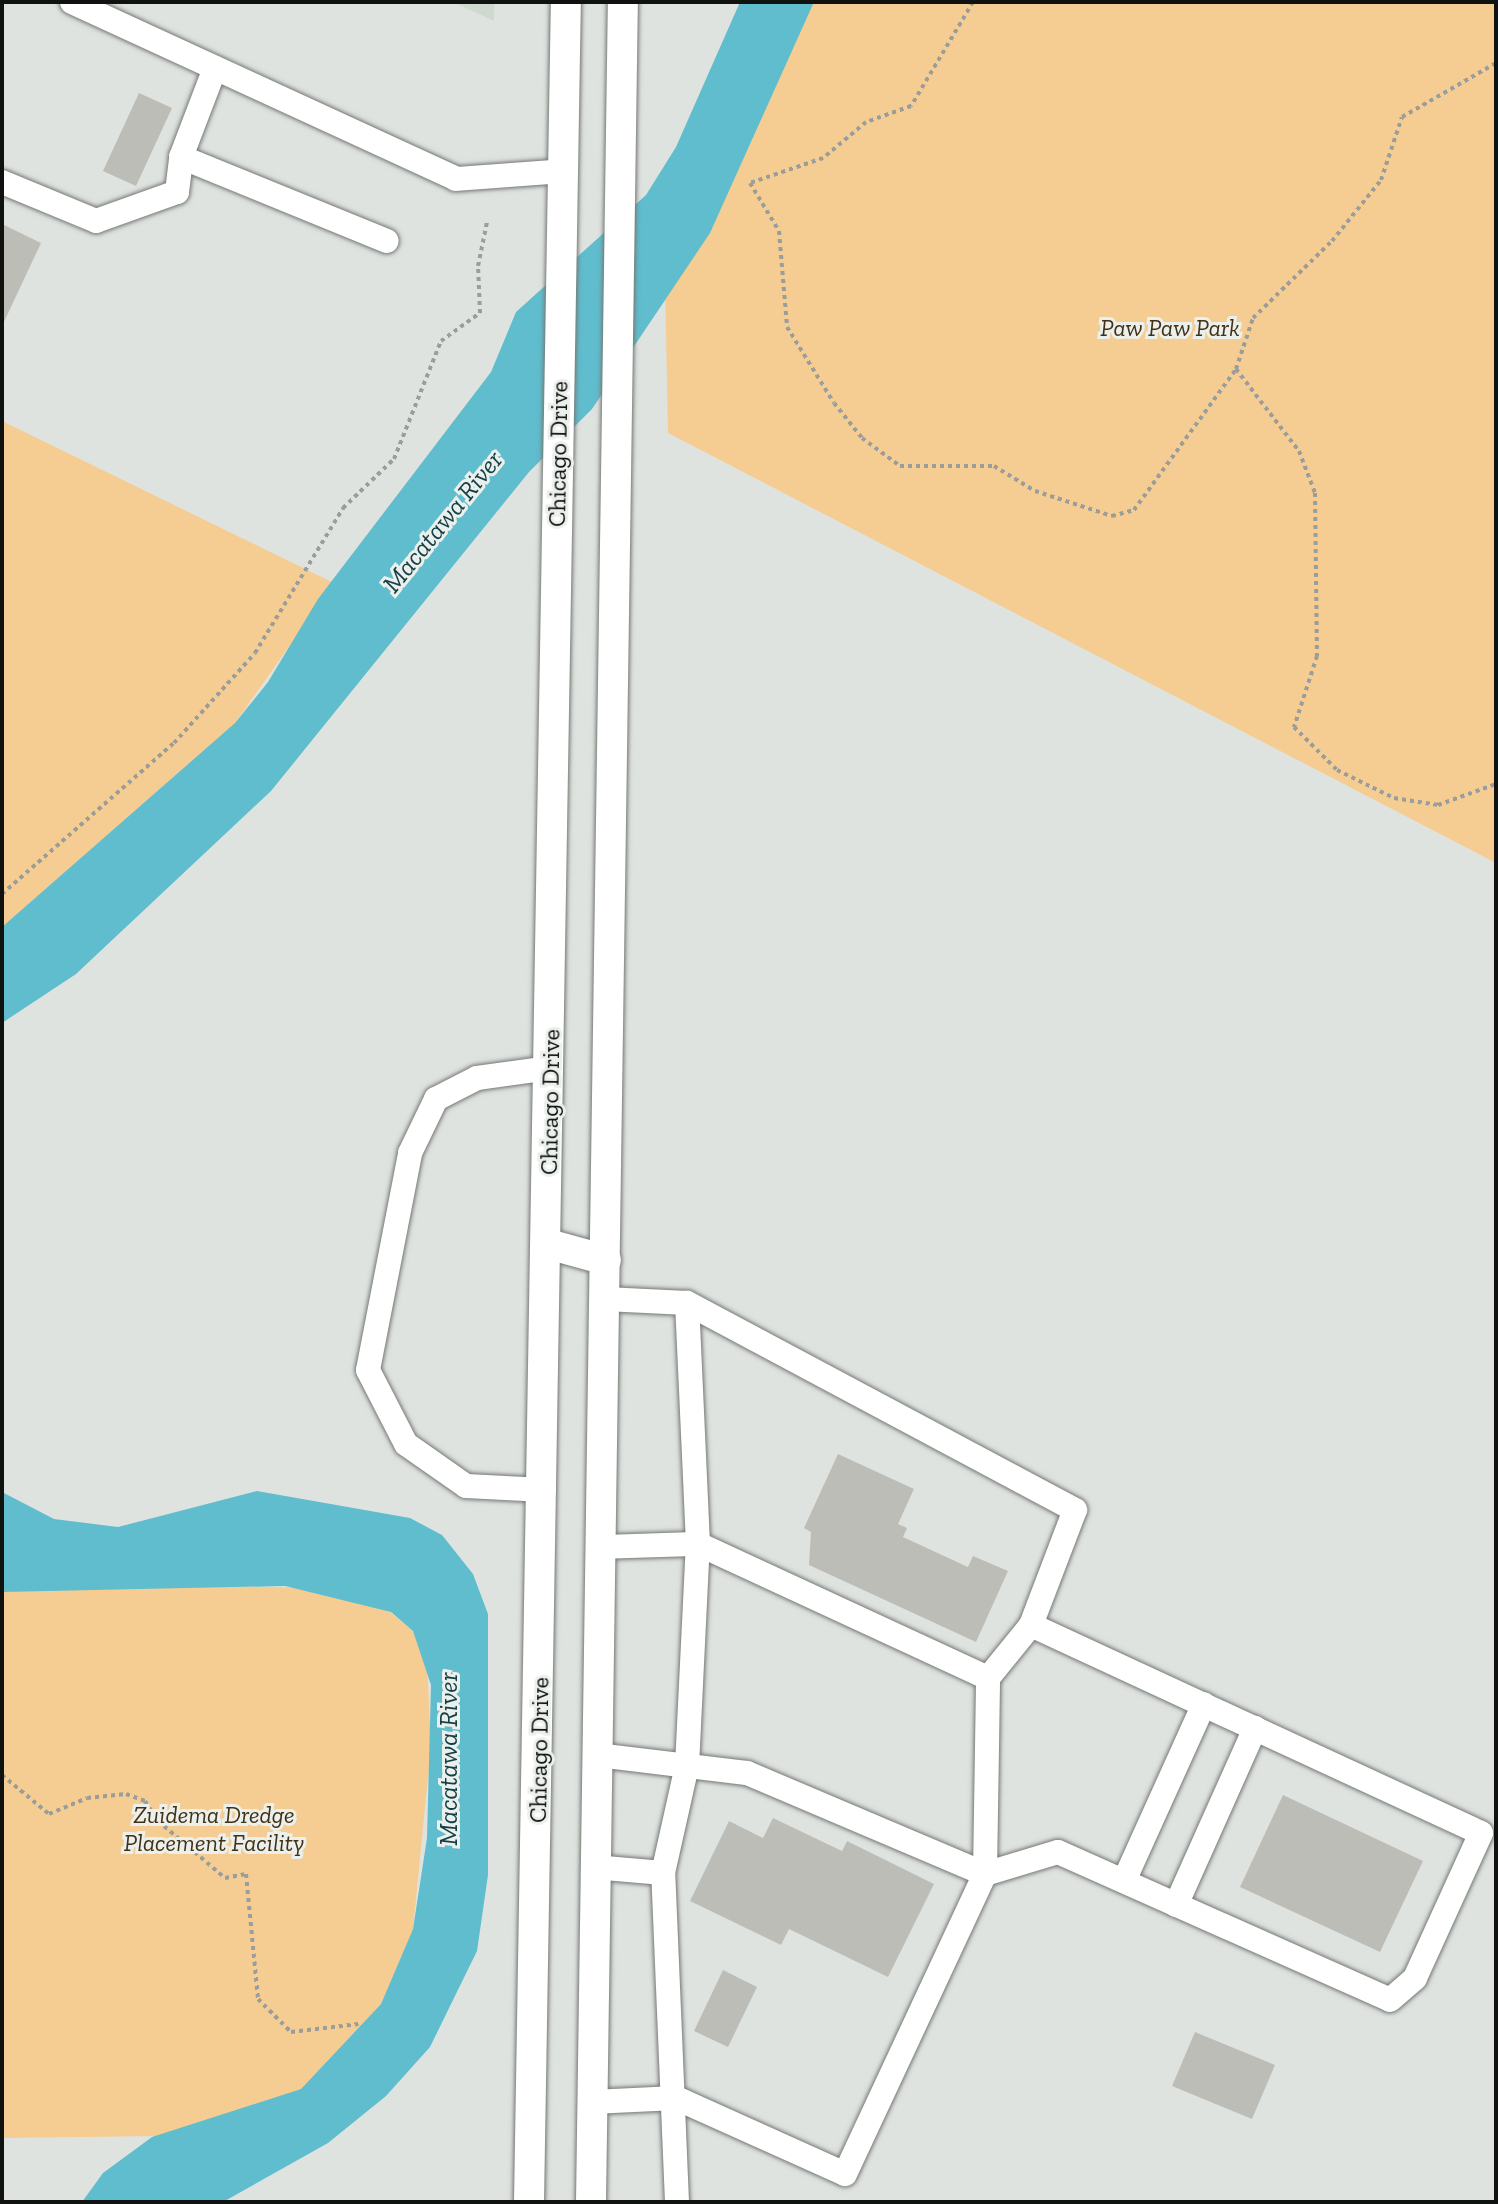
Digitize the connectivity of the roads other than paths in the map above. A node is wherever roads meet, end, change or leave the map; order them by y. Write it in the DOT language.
graph roads {
  1 [pos="72,2"];
  2 [pos="566,2"];
  3 [pos="623,2"];
  4 [pos="215,68"];
  5 [pos="181,157"];
  6 [pos="565,171"];
  7 [pos="2,182"];
  8 [pos="387,241"];
  9 [pos="550,1068"];
  10 [pos="548,1244"];
  11 [pos="606,1260"];
  12 [pos="605,1299"];
  13 [pos="687,1303"];
  14 [pos="544,1490"];
  15 [pos="698,1544"];
  16 [pos="601,1547"];
  17 [pos="1031,1625"];
  18 [pos="988,1678"];
  19 [pos="1204,1704"];
  20 [pos="1255,1728"];
  21 [pos="598,1755"];
  22 [pos="687,1766"];
  23 [pos="594,1867"];
  24 [pos="663,1873"];
  25 [pos="985,1874"];
  26 [pos="1124,1881"];
  27 [pos="1176,1905"];
  28 [pos="530,2059"];
  29 [pos="676,2098"];
  30 [pos="592,2102"];
  31 [pos="529,2202"];
  32 [pos="545,2202"];
  33 [pos="591,2202"];
  34 [pos="677,2202"];
  1 -- 4 [label="lane"];
  2 -- 6 [label="main road, Chicago Drive"];
  3 -- 11 [label="main road"];
  4 -- 5 [label="lane"];
  4 -- 6 [label="lane"];
  5 -- 7 [label="lane"];
  5 -- 8 [label="lane"];
  6 -- 9 [label="main road, Chicago Drive"];
  9 -- 10 [label="main road, Chicago Drive"];
  9 -- 14 [label="lane"];
  10 -- 11 [label="main road"];
  10 -- 14 [label="main road, Chicago Drive"];
  11 -- 12 [label="main road"];
  12 -- 13 [label="lane"];
  12 -- 16 [label="main road"];
  13 -- 15 [label="lane"];
  13 -- 17 [label="lane"];
  14 -- 28 [label="main road, Chicago Drive"];
  15 -- 16 [label="lane"];
  15 -- 18 [label="lane"];
  15 -- 22 [label="lane"];
  16 -- 21 [label="main road"];
  17 -- 18 [label="lane"];
  17 -- 19 [label="lane"];
  18 -- 25 [label="lane"];
  19 -- 20 [label="lane"];
  19 -- 26 [label="lane"];
  20 -- 27 [label="lane"];
  20 -- 27 [label="lane"];
  21 -- 22 [label="lane"];
  21 -- 23 [label="main road"];
  22 -- 24 [label="lane"];
  22 -- 25 [label="lane"];
  23 -- 24 [label="lane"];
  23 -- 30 [label="main road"];
  24 -- 29 [label="lane"];
  25 -- 26 [label="lane"];
  25 -- 29 [label="lane"];
  26 -- 27 [label="lane"];
  28 -- 31 [label="main road, Chicago Drive"];
  28 -- 32 [label="main road"];
  29 -- 30 [label="lane"];
  29 -- 34 [label="lane"];
  30 -- 33 [label="main road"];
}
